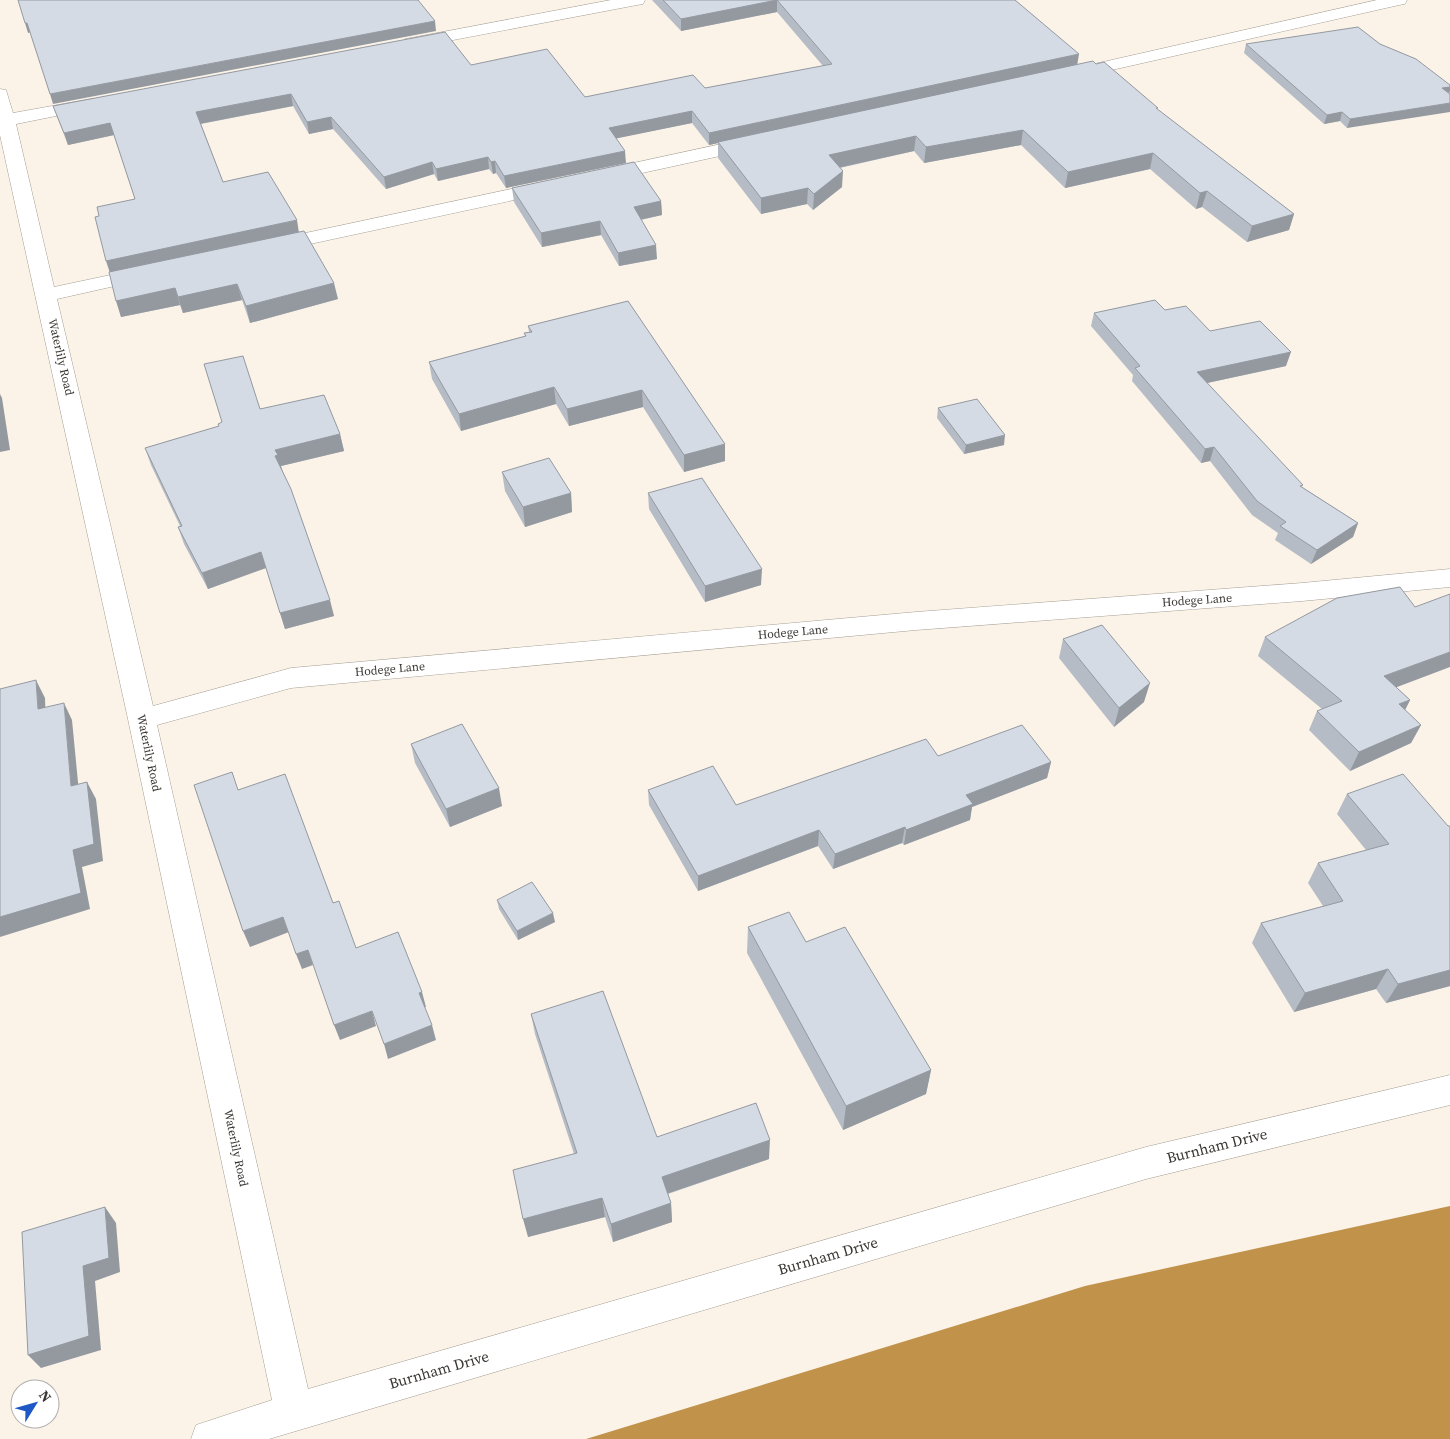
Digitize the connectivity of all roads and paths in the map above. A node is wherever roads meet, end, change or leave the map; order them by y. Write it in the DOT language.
graph roads {
  1 [pos="637,0"];
  2 [pos="1399,0"];
  3 [pos="395,46"];
  4 [pos="1054,78"];
  5 [pos="104,102"];
  6 [pos="3,107"];
  7 [pos="773,138"];
  8 [pos="260,249"];
  9 [pos="163,270"];
  10 [pos="47,295"];
  11 [pos="1450,578"];
  12 [pos="142,719"];
  13 [pos="1450,1090"];
  14 [pos="294,1412"];
  15 [pos="210,1439"];
  1 -- 3 [label="street"];
  2 -- 4 [label="street"];
  5 -- 6 [label="street"];
  6 -- 10 [label="street, Waterlily Road"];
  7 -- 8 [label="street"];
  9 -- 10 [label="street"];
  10 -- 12 [label="street, Waterlily Road"];
  11 -- 12 [label="street, Hodege Lane"];
  12 -- 14 [label="street, Waterlily Road"];
  13 -- 14 [label="street, Burnham Drive"];
  14 -- 15 [label="street, Burnham Drive"];
}
